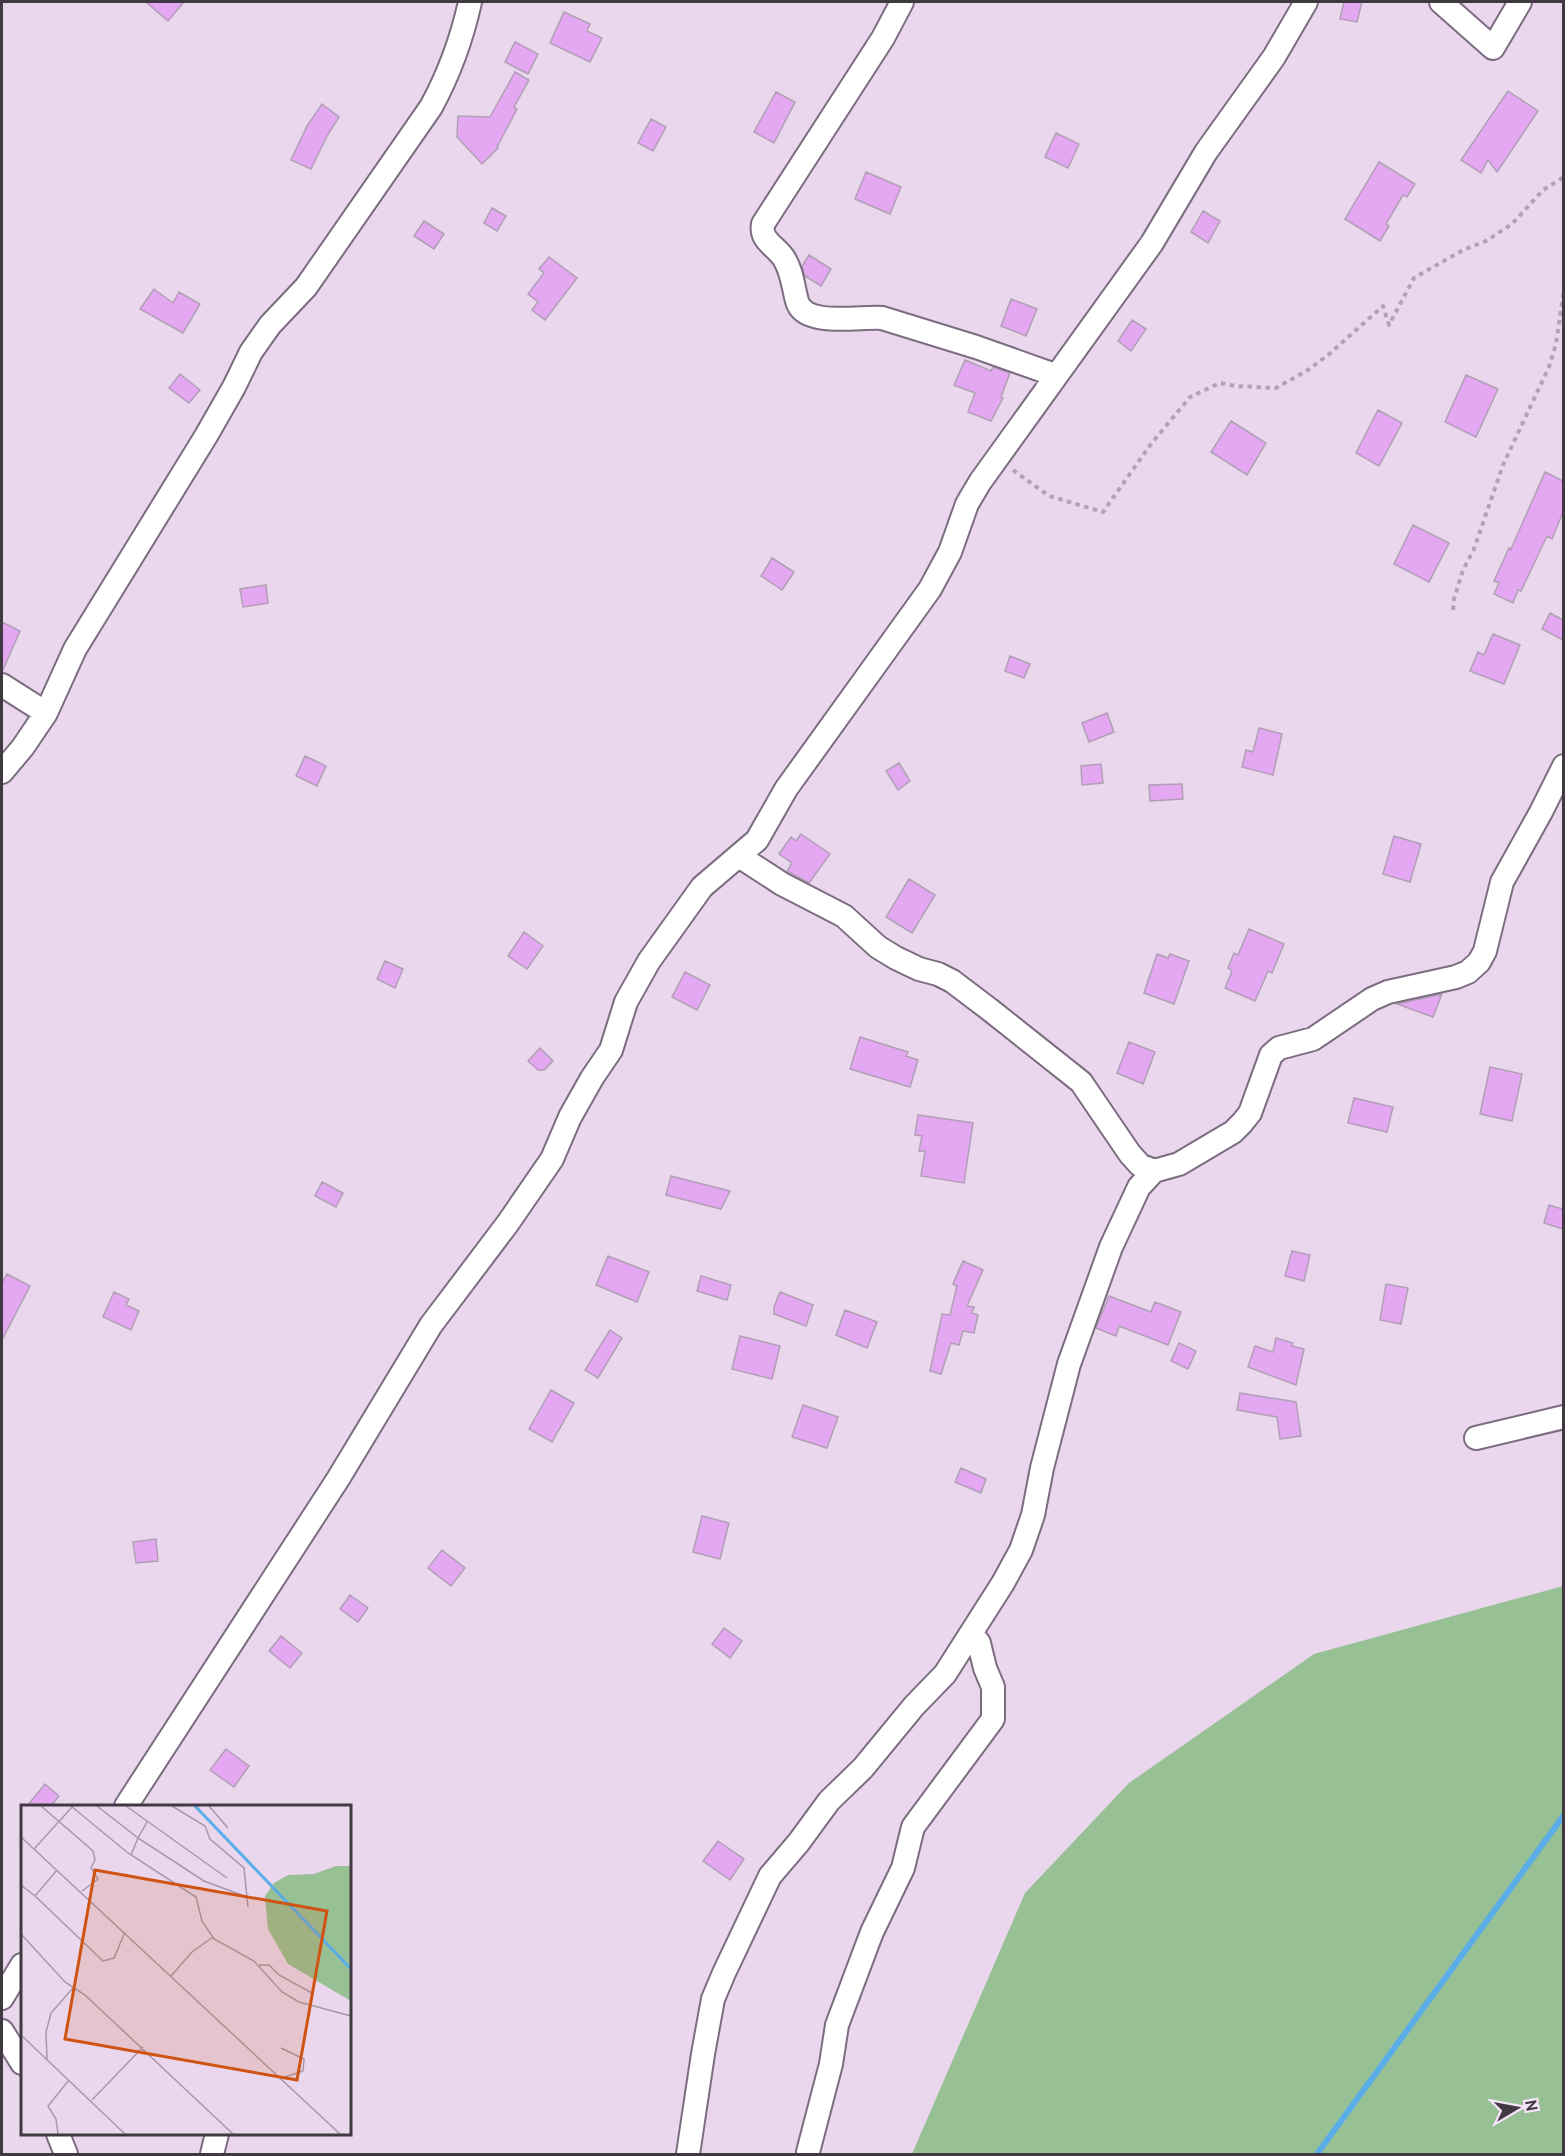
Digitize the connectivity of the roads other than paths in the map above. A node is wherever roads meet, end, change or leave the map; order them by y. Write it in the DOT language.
graph roads {
  1 [pos="470,2"];
  2 [pos="902,2"];
  3 [pos="1306,2"];
  4 [pos="1441,2"];
  5 [pos="1520,2"];
  6 [pos="1055,375"];
  7 [pos="2,686"];
  8 [pos="46,713"];
  9 [pos="1563,766"];
  10 [pos="2,772"];
  11 [pos="740,856"];
  12 [pos="1154,1171"];
  13 [pos="1563,1417"];
  14 [pos="1476,1438"];
  15 [pos="972,1634"];
  16 [pos="127,1805"];
  17 [pos="21,1967"];
  18 [pos="2,1998"];
  19 [pos="2,2031"];
  20 [pos="21,2061"];
  21 [pos="59,2135"];
  22 [pos="216,2135"];
  23 [pos="808,2152"];
  24 [pos="66,2154"];
  25 [pos="212,2154"];
  26 [pos="688,2154"];
  1 -- 8 [label="street"];
  2 -- 6 [label="street"];
  3 -- 6 [label="street"];
  4 -- 5 [label="street"];
  6 -- 11 [label="street"];
  7 -- 8 [label="street"];
  8 -- 10 [label="street"];
  9 -- 12 [label="street"];
  11 -- 12 [label="street"];
  11 -- 16 [label="street"];
  12 -- 15 [label="street"];
  13 -- 14 [label="street"];
  15 -- 23 [label="street"];
  15 -- 26 [label="street"];
  17 -- 18 [label="street"];
  19 -- 20 [label="street"];
  21 -- 24 [label="street"];
  22 -- 25 [label="street"];
}
